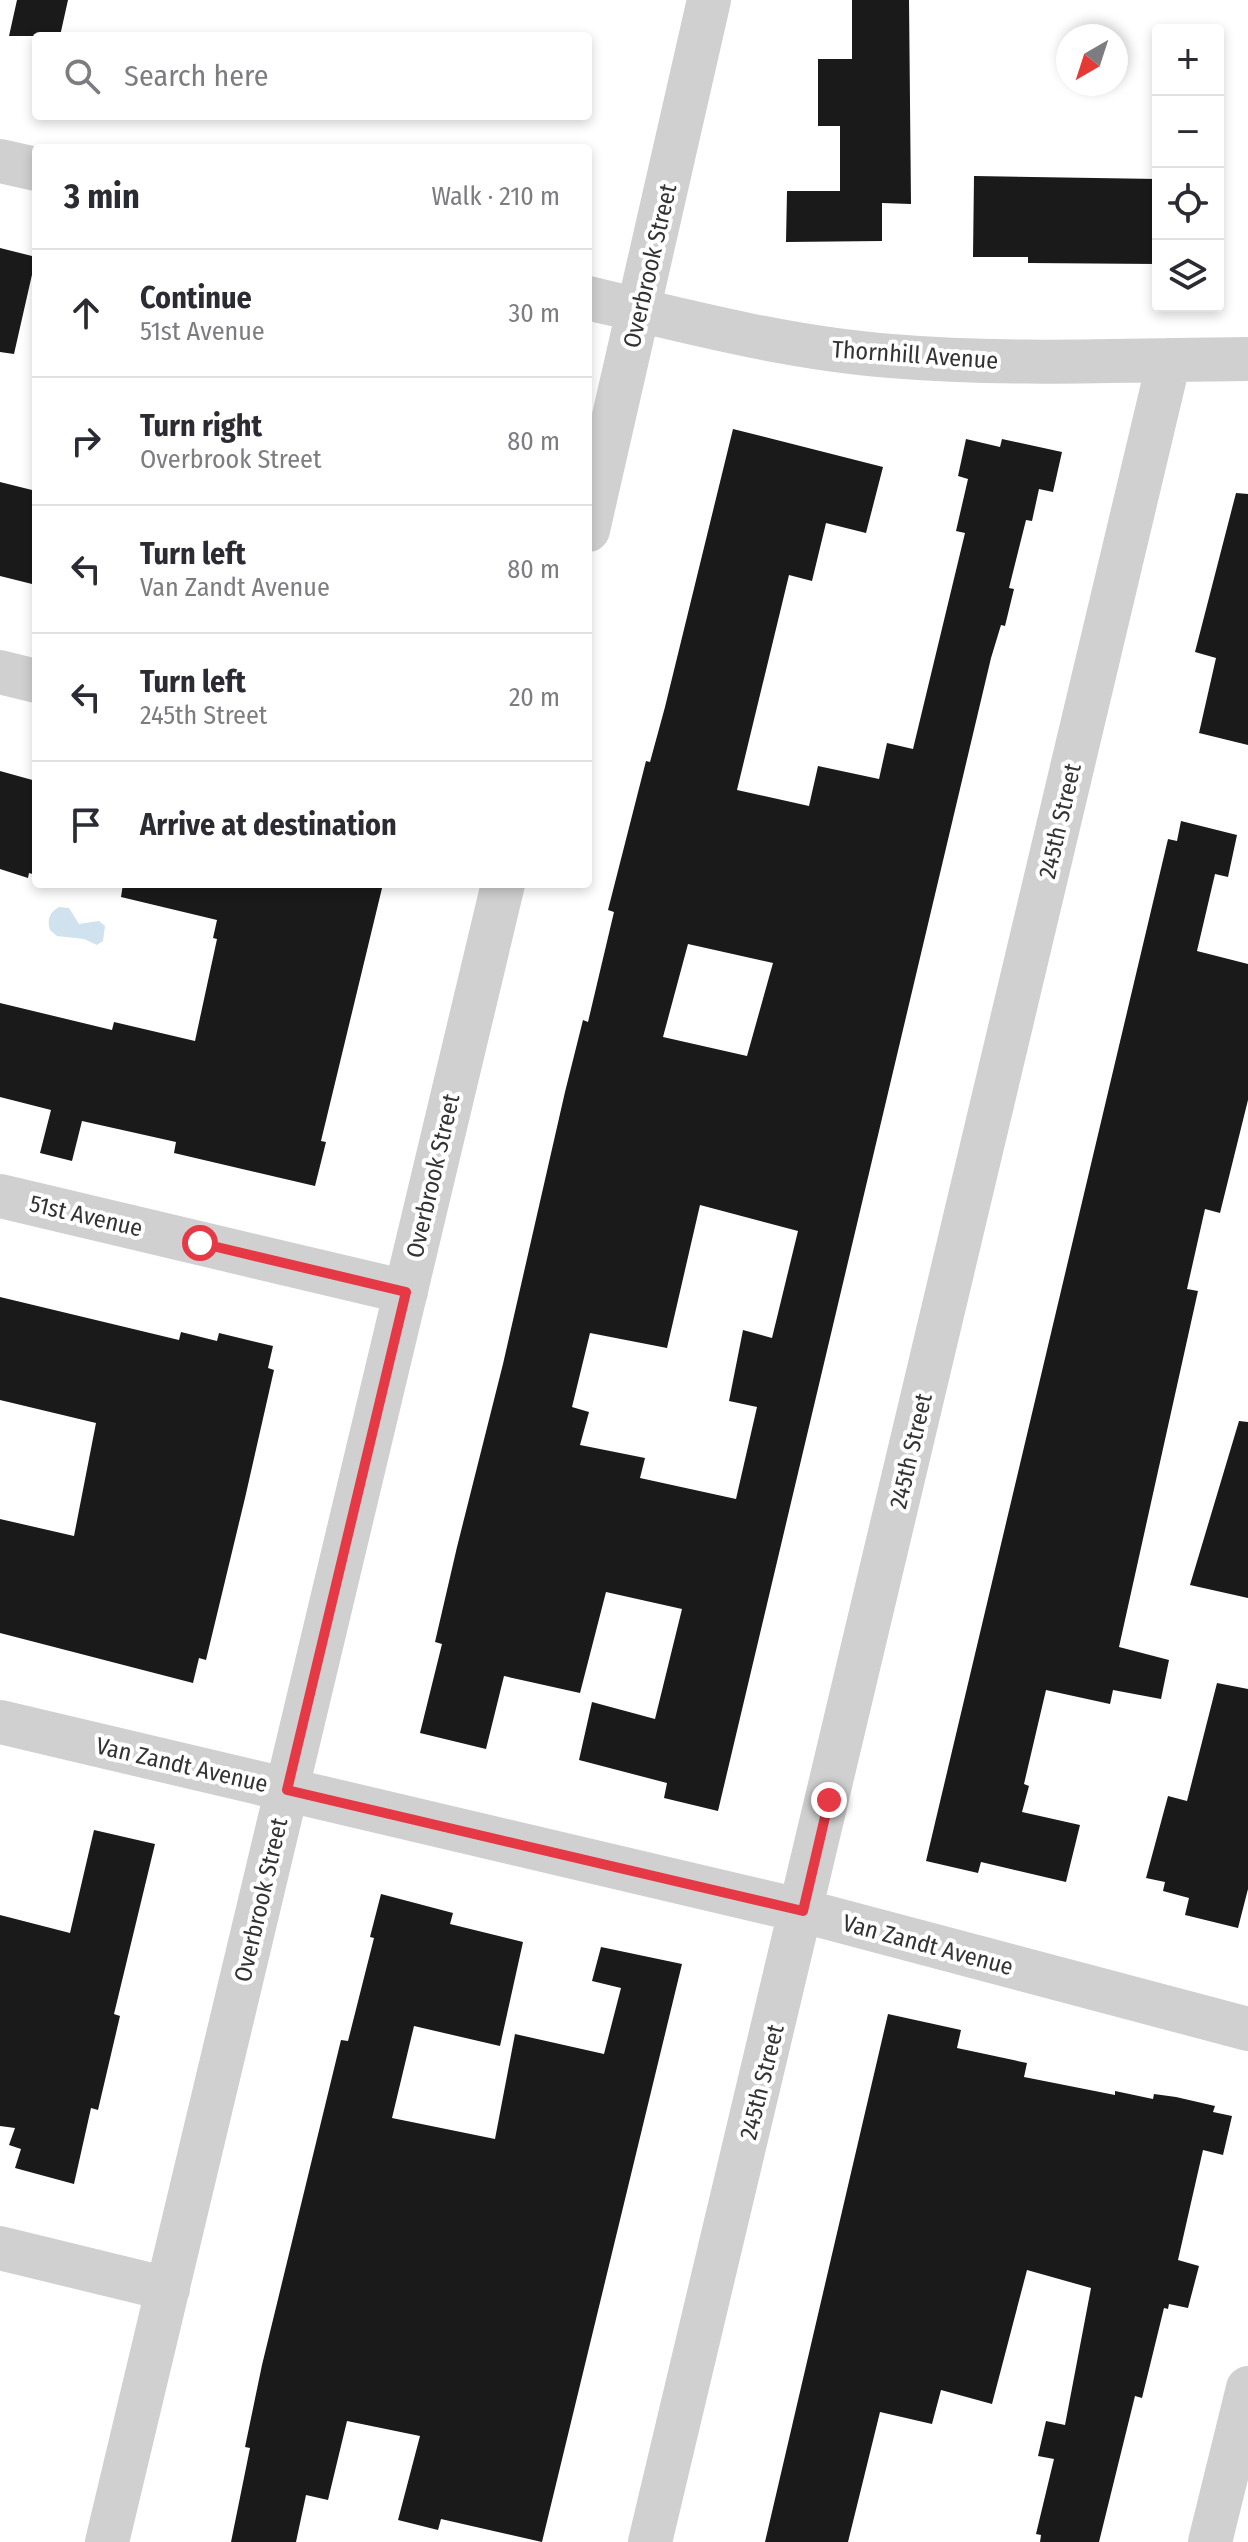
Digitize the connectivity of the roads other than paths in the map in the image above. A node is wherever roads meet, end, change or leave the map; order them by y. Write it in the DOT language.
graph roads {
  1 [pos="709,0"];
  2 [pos="0,161"];
  3 [pos="32,168"];
  4 [pos="592,299"];
  5 [pos="641,311"];
  6 [pos="1248,359"];
  7 [pos="1169,360"];
  8 [pos="592,513"];
  9 [pos="0,672"];
  10 [pos="32,680"];
  11 [pos="502,888"];
  12 [pos="0,1196"];
  13 [pos="406,1292"];
  14 [pos="0,1722"];
  15 [pos="287,1790"];
  16 [pos="803,1911"];
  17 [pos="1248,2029"];
  18 [pos="0,2248"];
  19 [pos="168,2289"];
  20 [pos="1248,2388"];
  21 [pos="107,2542"];
  22 [pos="650,2542"];
  23 [pos="1210,2542"];
  1 -- 5 [label="street, Overbrook Street"];
  2 -- 3 [label="street"];
  4 -- 5 [label="street, Thornhill Avenue"];
  5 -- 7 [label="street, Thornhill Avenue"];
  5 -- 8 [label="street, Overbrook Street"];
  6 -- 7 [label="street, Thornhill Avenue"];
  7 -- 16 [label="street, 245th Street"];
  9 -- 10 [label="street"];
  11 -- 13 [label="street, Overbrook Street"];
  12 -- 13 [label="street, 51st Avenue"];
  13 -- 15 [label="street, Overbrook Street"];
  14 -- 15 [label="street, Van Zandt Avenue"];
  15 -- 16 [label="street, Van Zandt Avenue"];
  15 -- 19 [label="street, Overbrook Street"];
  16 -- 17 [label="street, Van Zandt Avenue"];
  16 -- 22 [label="street, 245th Street"];
  18 -- 19 [label="street"];
  19 -- 21 [label="street, Overbrook Street"];
  20 -- 23 [label="street"];
}
